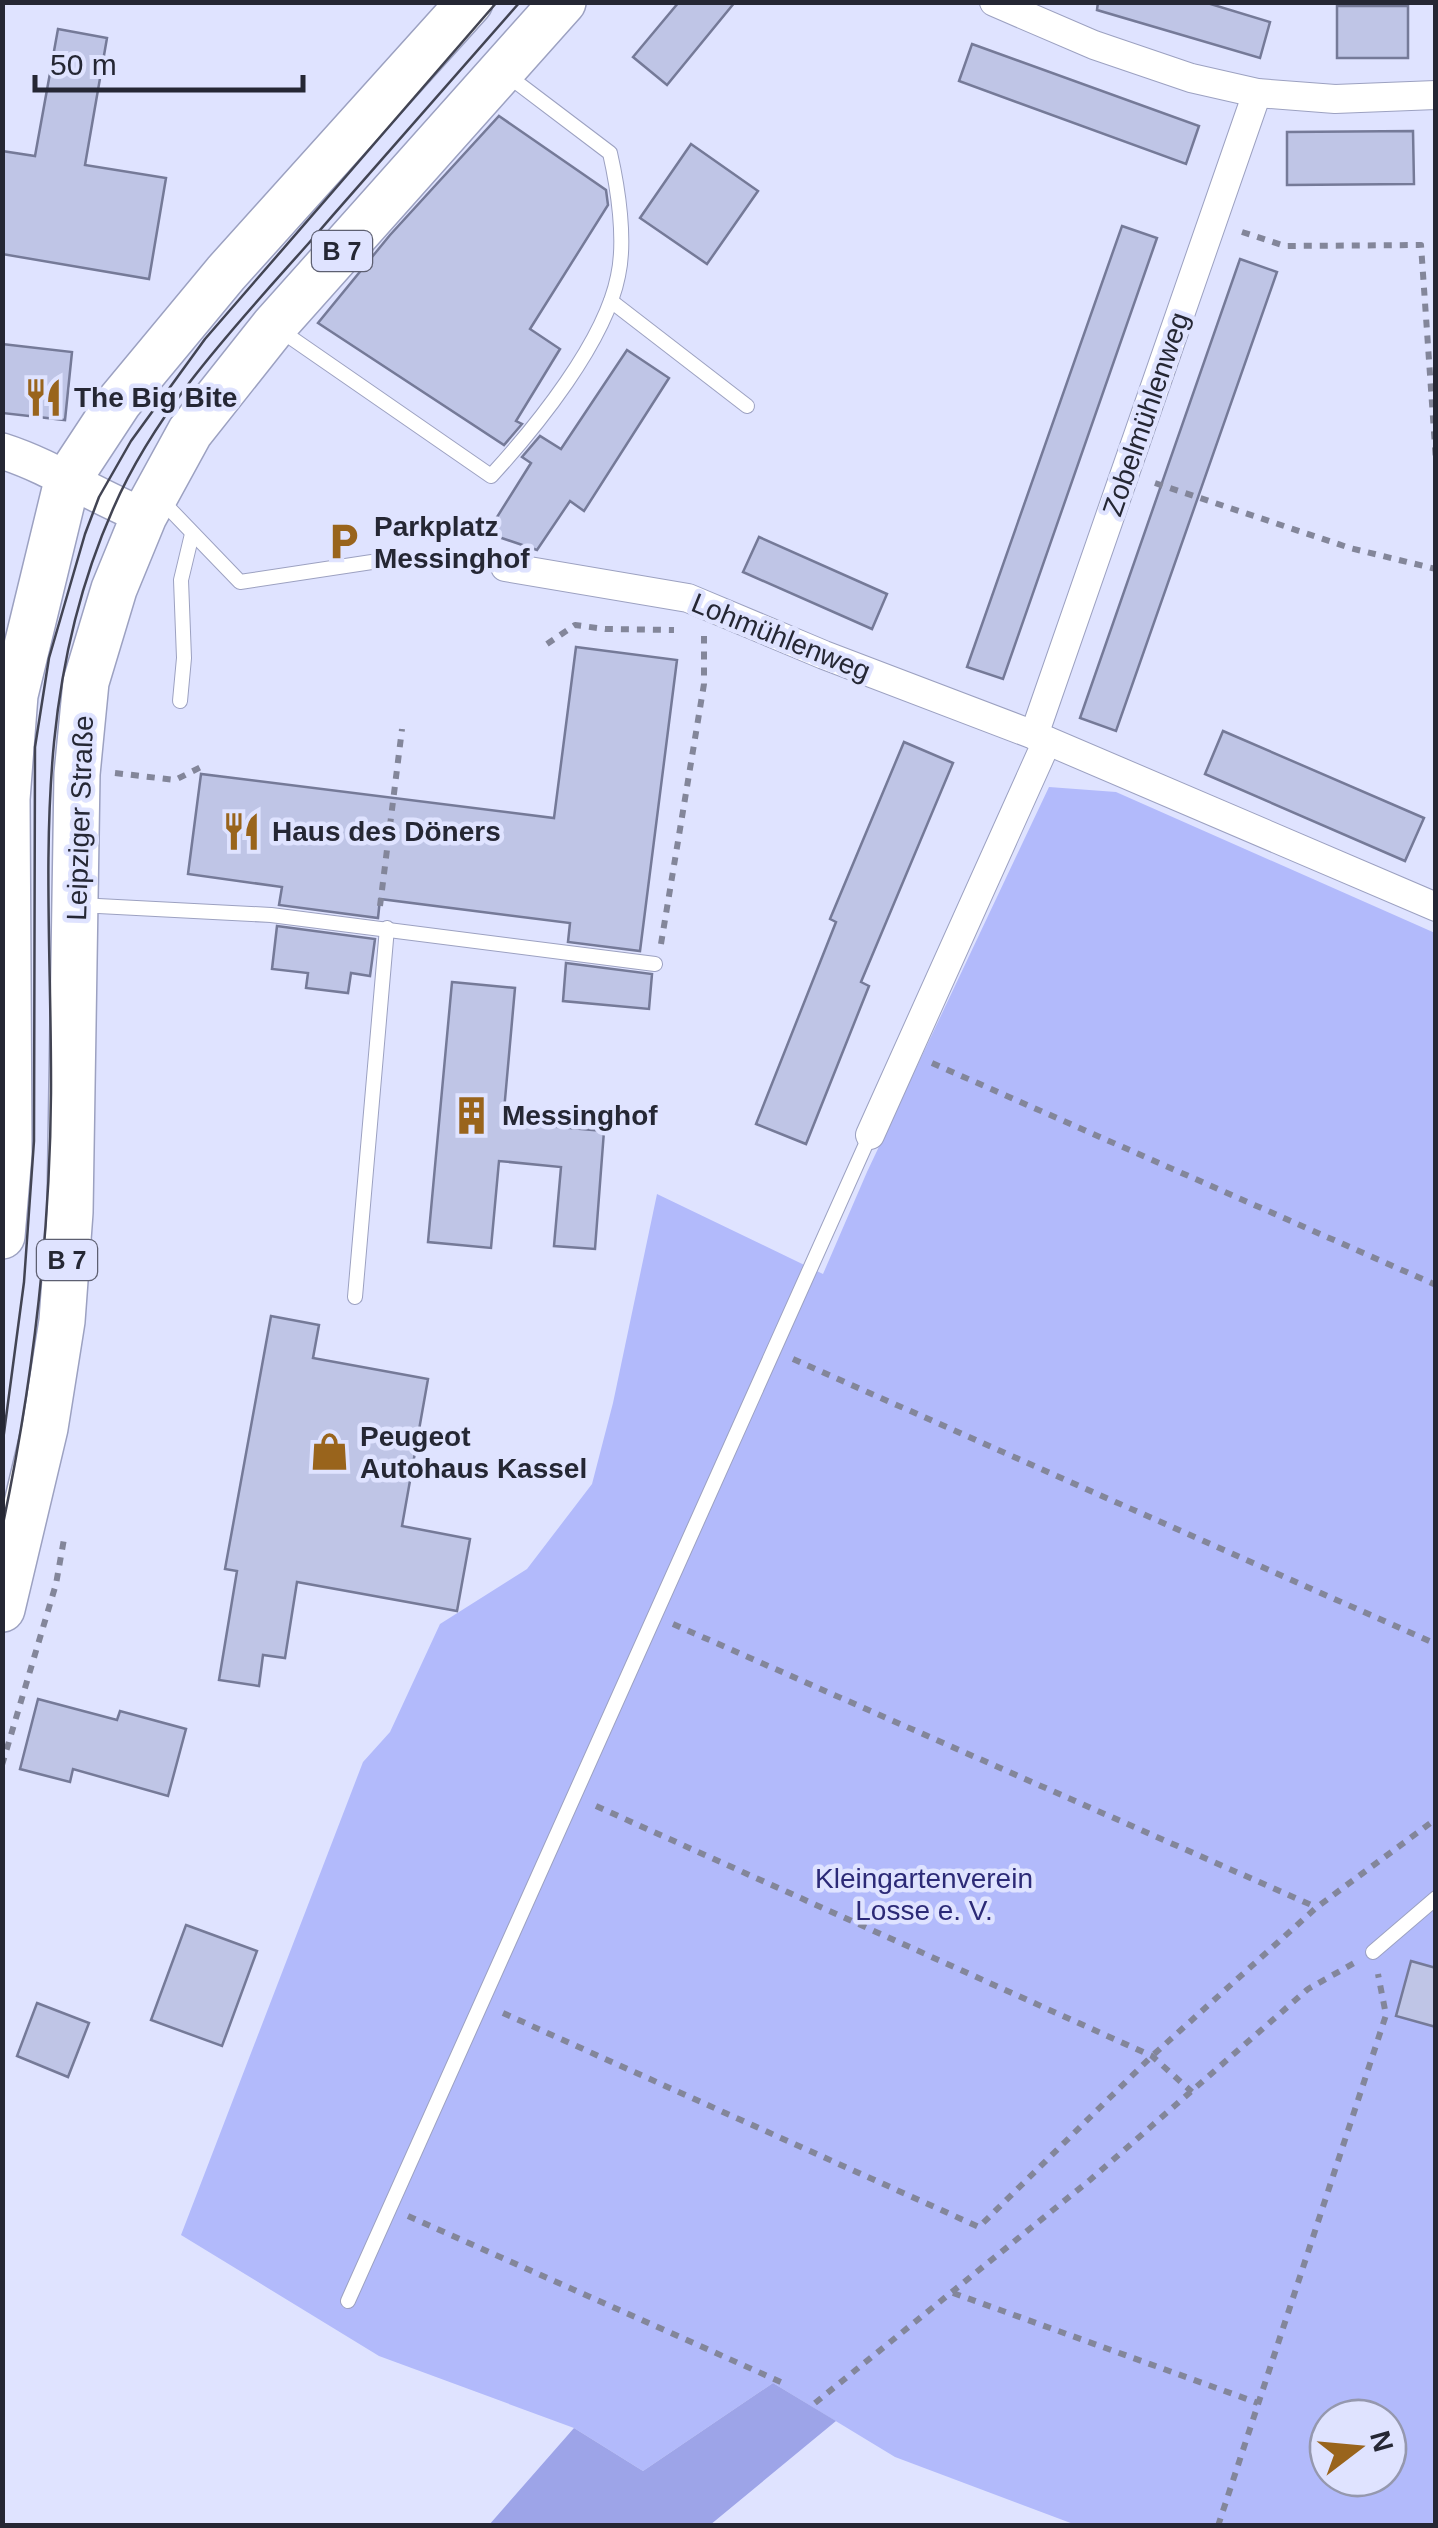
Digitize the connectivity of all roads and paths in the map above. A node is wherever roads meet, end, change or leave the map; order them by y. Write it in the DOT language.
graph roads {
  1 [pos="470,2"];
  2 [pos="563,2"];
  3 [pos="994,2"];
  4 [pos="502,71"];
  5 [pos="1257,93"];
  6 [pos="1436,94"];
  7 [pos="1212,222"];
  8 [pos="611,302"];
  9 [pos="274,326"];
  10 [pos="747,406"];
  11 [pos="2,451"];
  12 [pos="1436,462"];
  13 [pos="1124,474"];
  14 [pos="67,482"];
  15 [pos="150,506"];
  16 [pos="192,534"];
  17 [pos="385,560"];
  18 [pos="505,567"];
  19 [pos="1436,569"];
  20 [pos="547,644"];
  21 [pos="180,701"];
  22 [pos="402,728"];
  23 [pos="1040,738"];
  24 [pos="204,765"];
  25 [pos="102,771"];
  26 [pos="5,814"];
  27 [pos="76,905"];
  28 [pos="1436,907"];
  29 [pos="382,928"];
  30 [pos="655,964"];
  31 [pos="908,1052"];
  32 [pos="870,1136"];
  33 [pos="6,1153"];
  34 [pos="2,1236"];
  35 [pos="1436,1285"];
  36 [pos="355,1297"];
  37 [pos="774,1350"];
  38 [pos="2,1609"];
  39 [pos="654,1616"];
  40 [pos="1436,1644"];
  41 [pos="572,1796"];
  42 [pos="1436,1820"];
  43 [pos="1436,1898"];
  44 [pos="1317,1907"];
  45 [pos="1373,1952"];
  46 [pos="479,2002"];
  47 [pos="1152,2056"];
  48 [pos="1192,2092"];
  49 [pos="389,2208"];
  50 [pos="952,2292"];
  51 [pos="348,2300"];
  52 [pos="781,2382"];
  53 [pos="815,2403"];
  54 [pos="1258,2403"];
  55 [pos="1218,2526"];
  1 -- 14 [label="main road, B 7"];
  2 -- 4 [label="main road, Leipziger Straße / B 7"];
  3 -- 5 [label="street"];
  4 -- 8 [label="lane"];
  4 -- 9 [label="main road, Leipziger Straße / B 7"];
  5 -- 6 [label="street"];
  5 -- 7 [label="street, Zobelmühlenweg"];
  7 -- 12 [label="path"];
  7 -- 13 [label="street, Zobelmühlenweg"];
  8 -- 9 [label="lane"];
  8 -- 10 [label="lane"];
  9 -- 15 [label="main road, Leipziger Straße / B 7"];
  11 -- 14 [label="street"];
  13 -- 19 [label="path"];
  13 -- 23 [label="street, Zobelmühlenweg"];
  14 -- 15 [label="street"];
  14 -- 26 [label="main road, B 7"];
  15 -- 16 [label="lane"];
  15 -- 27 [label="main road, Leipziger Straße / B 7"];
  16 -- 17 [label="lane"];
  16 -- 21 [label="lane"];
  18 -- 23 [label="street, Lohmühlenweg"];
  20 -- 30 [label="path"];
  22 -- 29 [label="path"];
  23 -- 28 [label="street, Lohmühlenweg"];
  23 -- 31 [label="street"];
  24 -- 25 [label="path"];
  26 -- 33 [label="main road, B 7"];
  27 -- 29 [label="lane"];
  27 -- 38 [label="main road, Leipziger Straße / B 7"];
  29 -- 30 [label="lane"];
  29 -- 36 [label="lane"];
  31 -- 32 [label="street"];
  31 -- 35 [label="path"];
  32 -- 37 [label="lane"];
  33 -- 34 [label="main road, B 7"];
  37 -- 39 [label="lane"];
  37 -- 40 [label="path"];
  39 -- 41 [label="lane"];
  39 -- 44 [label="path"];
  41 -- 46 [label="lane"];
  41 -- 47 [label="path"];
  42 -- 44 [label="path"];
  43 -- 45 [label="lane"];
  44 -- 47 [label="path"];
  45 -- 48 [label="path"];
  45 -- 54 [label="path"];
  46 -- 47 [label="path"];
  46 -- 49 [label="lane"];
  47 -- 48 [label="path"];
  48 -- 50 [label="path"];
  49 -- 51 [label="lane"];
  49 -- 52 [label="path"];
  50 -- 53 [label="path"];
  50 -- 54 [label="path"];
  54 -- 55 [label="path"];
}
